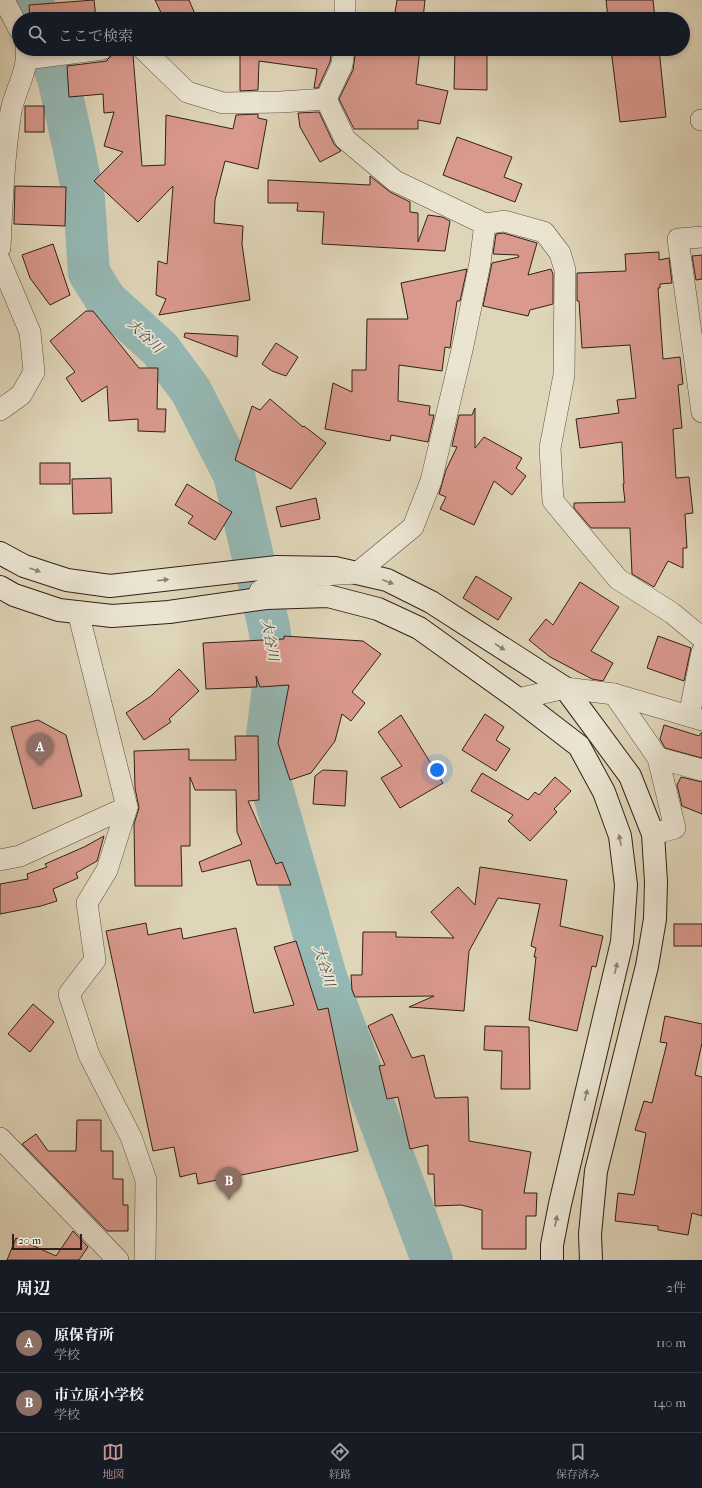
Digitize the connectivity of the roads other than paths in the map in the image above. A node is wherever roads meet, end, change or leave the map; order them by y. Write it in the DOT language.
graph roads {
  1 [pos="4,0"];
  2 [pos="345,0"];
  3 [pos="346,12"];
  4 [pos="12,15"];
  5 [pos="25,56"];
  6 [pos="150,56"];
  7 [pos="343,56"];
  8 [pos="326,99"];
  9 [pos="485,224"];
  10 [pos="702,237"];
  11 [pos="0,248"];
  12 [pos="0,261"];
  13 [pos="699,367"];
  14 [pos="0,410"];
  15 [pos="702,412"];
  16 [pos="0,553"];
  17 [pos="357,573"];
  18 [pos="0,587"];
  19 [pos="260,591"];
  20 [pos="78,612"];
  21 [pos="702,638"];
  22 [pos="702,652"];
  23 [pos="565,688"];
  24 [pos="614,694"];
  25 [pos="518,699"];
  26 [pos="696,718"];
  27 [pos="658,758"];
  28 [pos="702,770"];
  29 [pos="127,807"];
  30 [pos="653,834"];
  31 [pos="0,860"];
  32 [pos="0,1138"];
  33 [pos="118,1260"];
  34 [pos="145,1260"];
  35 [pos="552,1260"];
  36 [pos="591,1260"];
  1 -- 4 [label="street"];
  2 -- 3 [label="street"];
  5 -- 11 [label="street"];
  6 -- 8 [label="street"];
  7 -- 8 [label="street"];
  8 -- 9 [label="street"];
  9 -- 17 [label="street"];
  9 -- 21 [label="street"];
  10 -- 13 [label="street"];
  12 -- 14 [label="street"];
  13 -- 15 [label="street"];
  16 -- 17 [label="street, one-way"];
  17 -- 19 [label="street"];
  17 -- 23 [label="street, one-way"];
  18 -- 20 [label="street"];
  20 -- 25 [label="street"];
  20 -- 29 [label="street"];
  22 -- 26 [label="street"];
  23 -- 24 [label="street"];
  23 -- 25 [label="street"];
  23 -- 30 [label="street"];
  24 -- 26 [label="street"];
  24 -- 27 [label="street"];
  35 -- 25 [label="street, one-way"];
  27 -- 28 [label="street"];
  27 -- 30 [label="street"];
  29 -- 31 [label="street"];
  29 -- 34 [label="street"];
  30 -- 36 [label="street"];
  32 -- 33 [label="street"];
}
